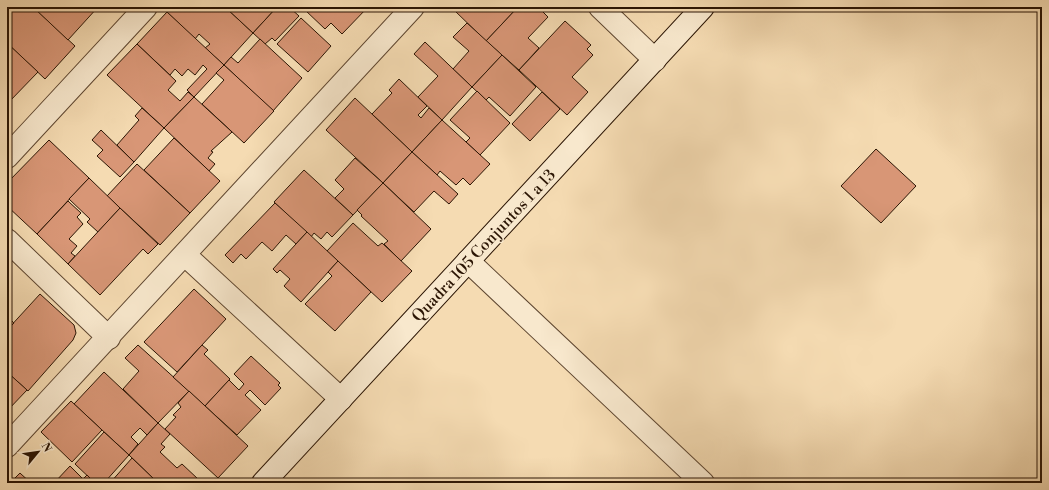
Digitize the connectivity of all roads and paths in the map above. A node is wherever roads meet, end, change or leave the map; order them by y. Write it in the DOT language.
graph roads {
  1 [pos="146,7"];
  2 [pos="413,7"];
  3 [pos="600,7"];
  4 [pos="703,7"];
  5 [pos="654,60"];
  6 [pos="7,157"];
  7 [pos="7,240"];
  8 [pos="185,256"];
  9 [pos="468,261"];
  10 [pos="109,338"];
  11 [pos="341,399"];
  12 [pos="7,446"];
  13 [pos="263,483"];
  14 [pos="703,483"];
  1 -- 6 [label="street"];
  2 -- 8 [label="street"];
  3 -- 5 [label="street"];
  4 -- 5 [label="street, Quadra 105 Conjuntos 1 a 13"];
  5 -- 9 [label="street, Quadra 105 Conjuntos 1 a 13"];
  7 -- 10 [label="street"];
  8 -- 10 [label="street"];
  8 -- 11 [label="street"];
  9 -- 11 [label="street, Quadra 105 Conjuntos 1 a 13"];
  9 -- 14 [label="street"];
  10 -- 12 [label="street"];
  11 -- 13 [label="street, Quadra 105 Conjuntos 1 a 13"];
}
